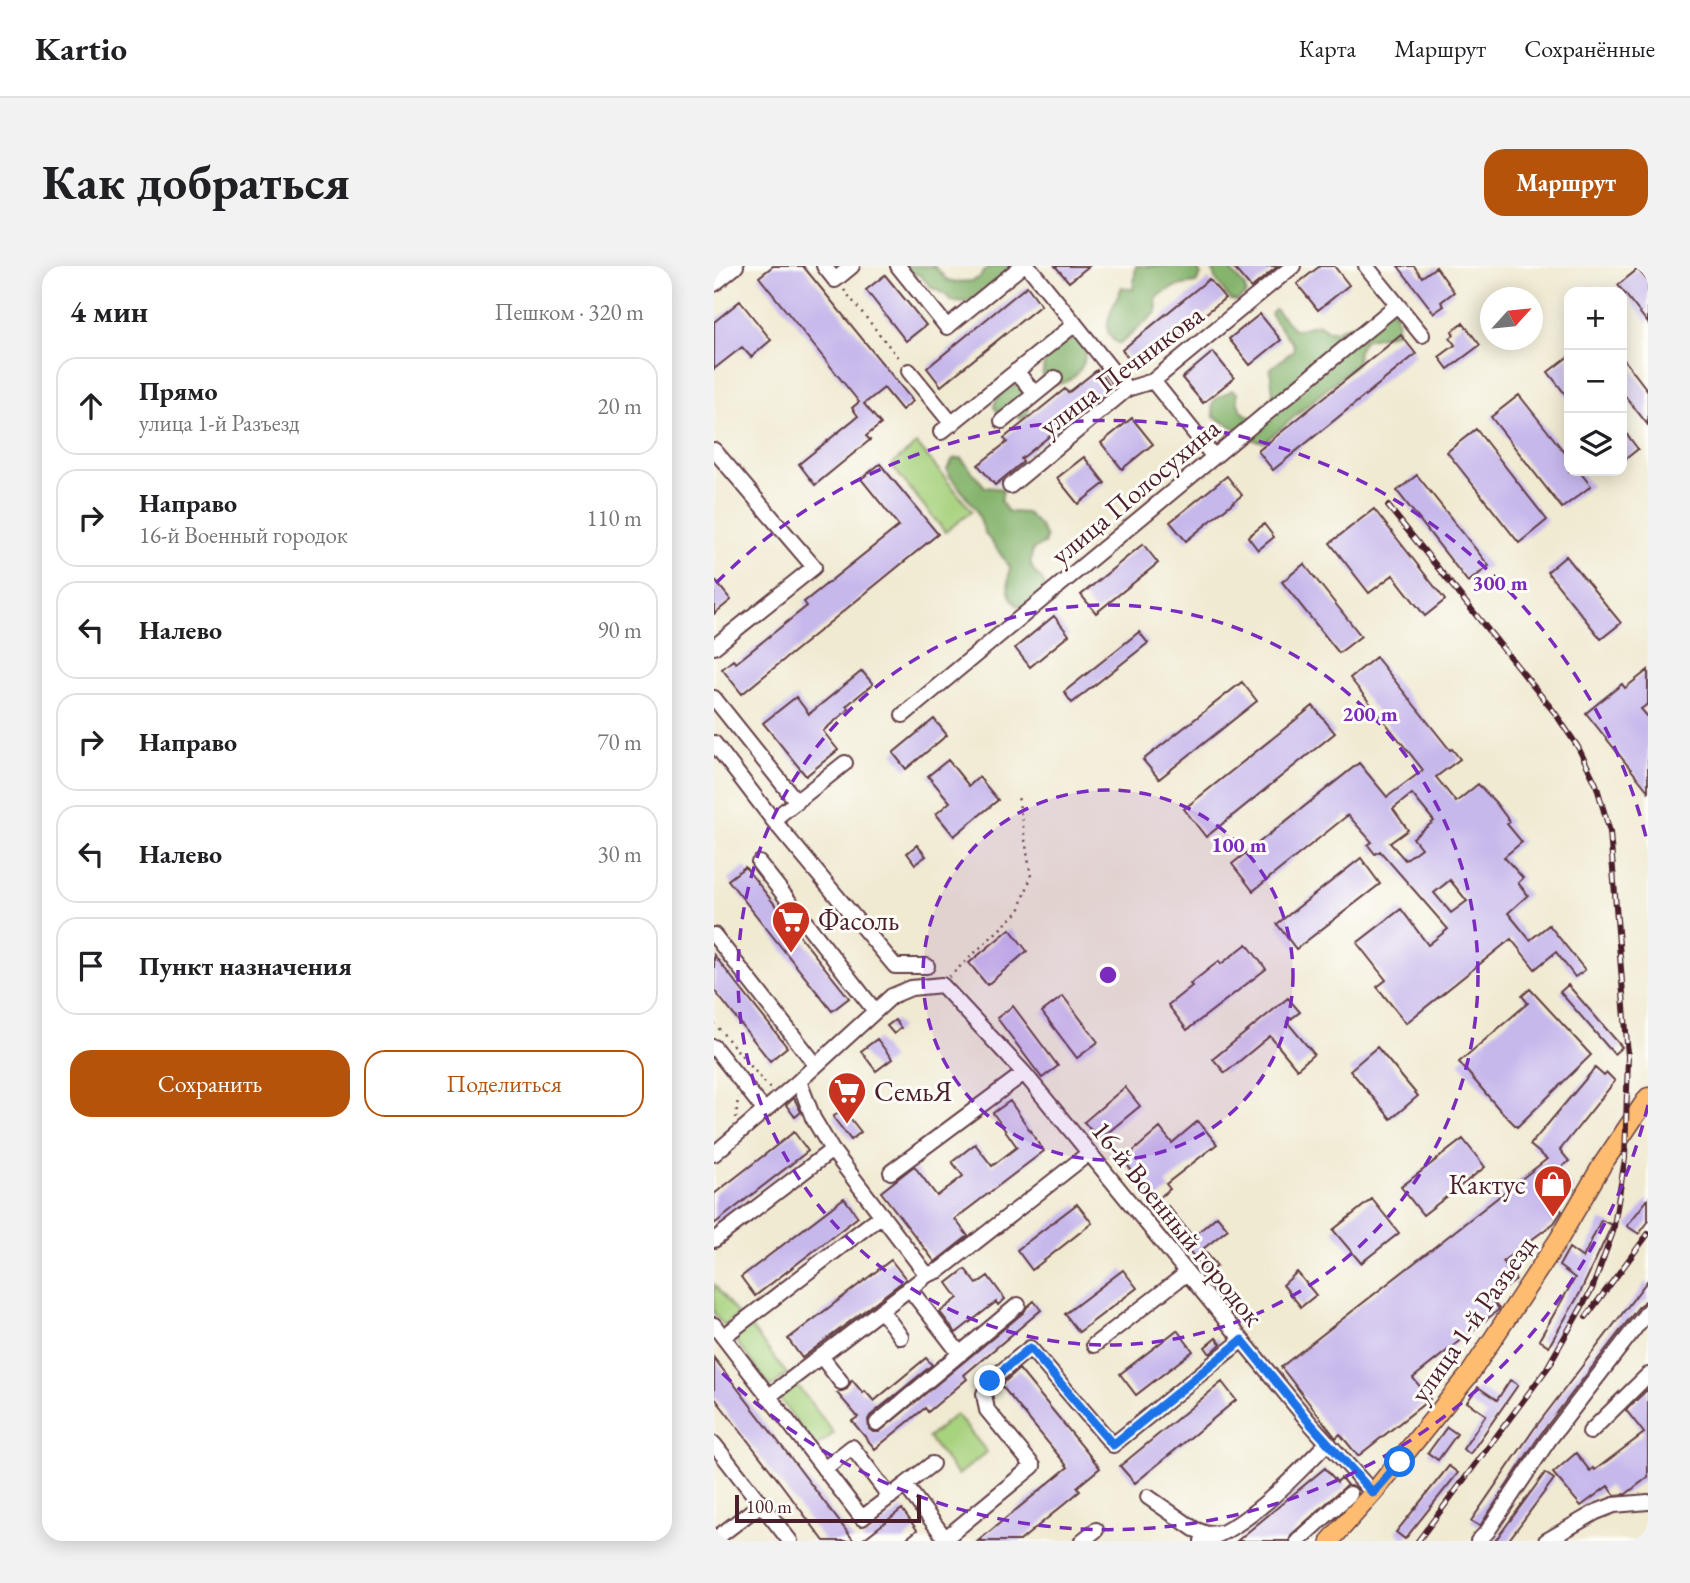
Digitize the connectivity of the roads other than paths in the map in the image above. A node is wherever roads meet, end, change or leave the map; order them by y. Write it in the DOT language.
graph roads {
  1 [pos="736,266"];
  2 [pos="824,266"];
  3 [pos="852,266"];
  4 [pos="898,266"];
  5 [pos="1022,266"];
  6 [pos="1028,266"];
  7 [pos="1293,266"];
  8 [pos="1366,266"];
  9 [pos="714,284"];
  10 [pos="1397,305"];
  11 [pos="1074,324"];
  12 [pos="1422,335"];
  13 [pos="909,371"];
  14 [pos="1016,371"];
  15 [pos="1055,378"];
  16 [pos="1153,381"];
  17 [pos="1127,389"];
  18 [pos="1035,394"];
  19 [pos="1002,421"];
  20 [pos="714,450"];
  21 [pos="1214,457"];
  22 [pos="1010,486"];
  23 [pos="714,647"];
  24 [pos="714,698"];
  25 [pos="903,715"];
  26 [pos="742,734"];
  27 [pos="716,751"];
  28 [pos="845,763"];
  29 [pos="797,802"];
  30 [pos="774,820"];
  31 [pos="759,863"];
  32 [pos="714,935"];
  33 [pos="927,966"];
  34 [pos="875,1011"];
  35 [pos="714,1047"];
  36 [pos="816,1065"];
  37 [pos="1024,1073"];
  38 [pos="799,1080"];
  39 [pos="1648,1097"];
  40 [pos="764,1110"];
  41 [pos="832,1150"];
  42 [pos="1089,1153"];
  43 [pos="714,1154"];
  44 [pos="891,1172"];
  45 [pos="882,1215"];
  46 [pos="714,1240"];
  47 [pos="1187,1273"];
  48 [pos="926,1275"];
  49 [pos="909,1288"];
  50 [pos="1018,1305"];
  51 [pos="881,1310"];
  52 [pos="1648,1311"];
  53 [pos="718,1331"];
  54 [pos="901,1337"];
  55 [pos="1242,1340"];
  56 [pos="1094,1345"];
  57 [pos="960,1354"];
  58 [pos="821,1356"];
  59 [pos="1648,1374"];
  60 [pos="841,1382"];
  61 [pos="768,1396"];
  62 [pos="877,1423"];
  63 [pos="1590,1432"];
  64 [pos="1328,1443"];
  65 [pos="714,1444"];
  66 [pos="932,1464"];
  67 [pos="824,1469"];
  68 [pos="905,1485"];
  69 [pos="1373,1493"];
  70 [pos="1350,1494"];
  71 [pos="890,1497"];
  72 [pos="1148,1497"];
  73 [pos="1648,1502"];
  74 [pos="761,1504"];
  75 [pos="1096,1530"];
  76 [pos="1226,1533"];
  77 [pos="714,1540"];
  78 [pos="944,1540"];
  79 [pos="790,1541"];
  80 [pos="1083,1541"];
  81 [pos="1202,1541"];
  82 [pos="1298,1541"];
  83 [pos="1330,1541"];
  84 [pos="1478,1541"];
  85 [pos="1546,1541"];
  1 -- 9 [label="street"];
  2 -- 3 [label="street"];
  4 -- 5 [label="street"];
  6 -- 11 [label="street"];
  7 -- 16 [label="street, улица Печникова"];
  8 -- 10 [label="street"];
  10 -- 12 [label="street"];
  10 -- 21 [label="street, улица Полосухина"];
  11 -- 14 [label="street"];
  11 -- 17 [label="street"];
  13 -- 14 [label="street"];
  14 -- 18 [label="street"];
  15 -- 18 [label="street"];
  16 -- 17 [label="street, улица Печникова"];
  16 -- 21 [label="street"];
  17 -- 22 [label="street, улица Печникова"];
  18 -- 19 [label="street"];
  20 -- 23 [label="street"];
  21 -- 25 [label="street, улица Полосухина"];
  24 -- 26 [label="street"];
  26 -- 27 [label="street"];
  26 -- 29 [label="street"];
  27 -- 30 [label="street"];
  28 -- 29 [label="street"];
  29 -- 30 [label="street"];
  30 -- 33 [label="street"];
  31 -- 34 [label="street"];
  32 -- 36 [label="street"];
  34 -- 36 [label="street"];
  34 -- 37 [label="street, 16-й Военный городок"];
  35 -- 40 [label="street"];
  36 -- 38 [label="street"];
  37 -- 42 [label="street, 16-й Военный городок"];
  37 -- 44 [label="street"];
  38 -- 40 [label="street"];
  38 -- 41 [label="street"];
  39 -- 69 [label="main road, улица 1-й Разъезд"];
  40 -- 43 [label="street"];
  41 -- 45 [label="street"];
  41 -- 46 [label="street"];
  42 -- 47 [label="street, 16-й Военный городок"];
  42 -- 48 [label="street"];
  45 -- 48 [label="street"];
  45 -- 53 [label="street"];
  47 -- 55 [label="street, 16-й Военный городок"];
  47 -- 56 [label="street"];
  48 -- 49 [label="street"];
  49 -- 51 [label="street"];
  49 -- 57 [label="street"];
  50 -- 57 [label="street"];
  51 -- 54 [label="street"];
  51 -- 58 [label="street"];
  52 -- 84 [label="street"];
  53 -- 61 [label="street"];
  55 -- 64 [label="street, 16-й Военный городок"];
  55 -- 78 [label="street"];
  57 -- 62 [label="street"];
  58 -- 60 [label="street"];
  58 -- 61 [label="street"];
  59 -- 63 [label="street"];
  61 -- 67 [label="street"];
  64 -- 69 [label="street, 16-й Военный городок"];
  64 -- 76 [label="street"];
  65 -- 74 [label="street"];
  66 -- 68 [label="street"];
  67 -- 71 [label="street"];
  67 -- 71 [label="street"];
  68 -- 71 [label="street"];
  68 -- 78 [label="street"];
  69 -- 83 [label="main road, улица 1-й Разъезд"];
  70 -- 82 [label="street"];
  72 -- 76 [label="street"];
  73 -- 85 [label="street"];
  74 -- 77 [label="street"];
  74 -- 79 [label="street"];
  75 -- 80 [label="street"];
  76 -- 81 [label="street"];
}
